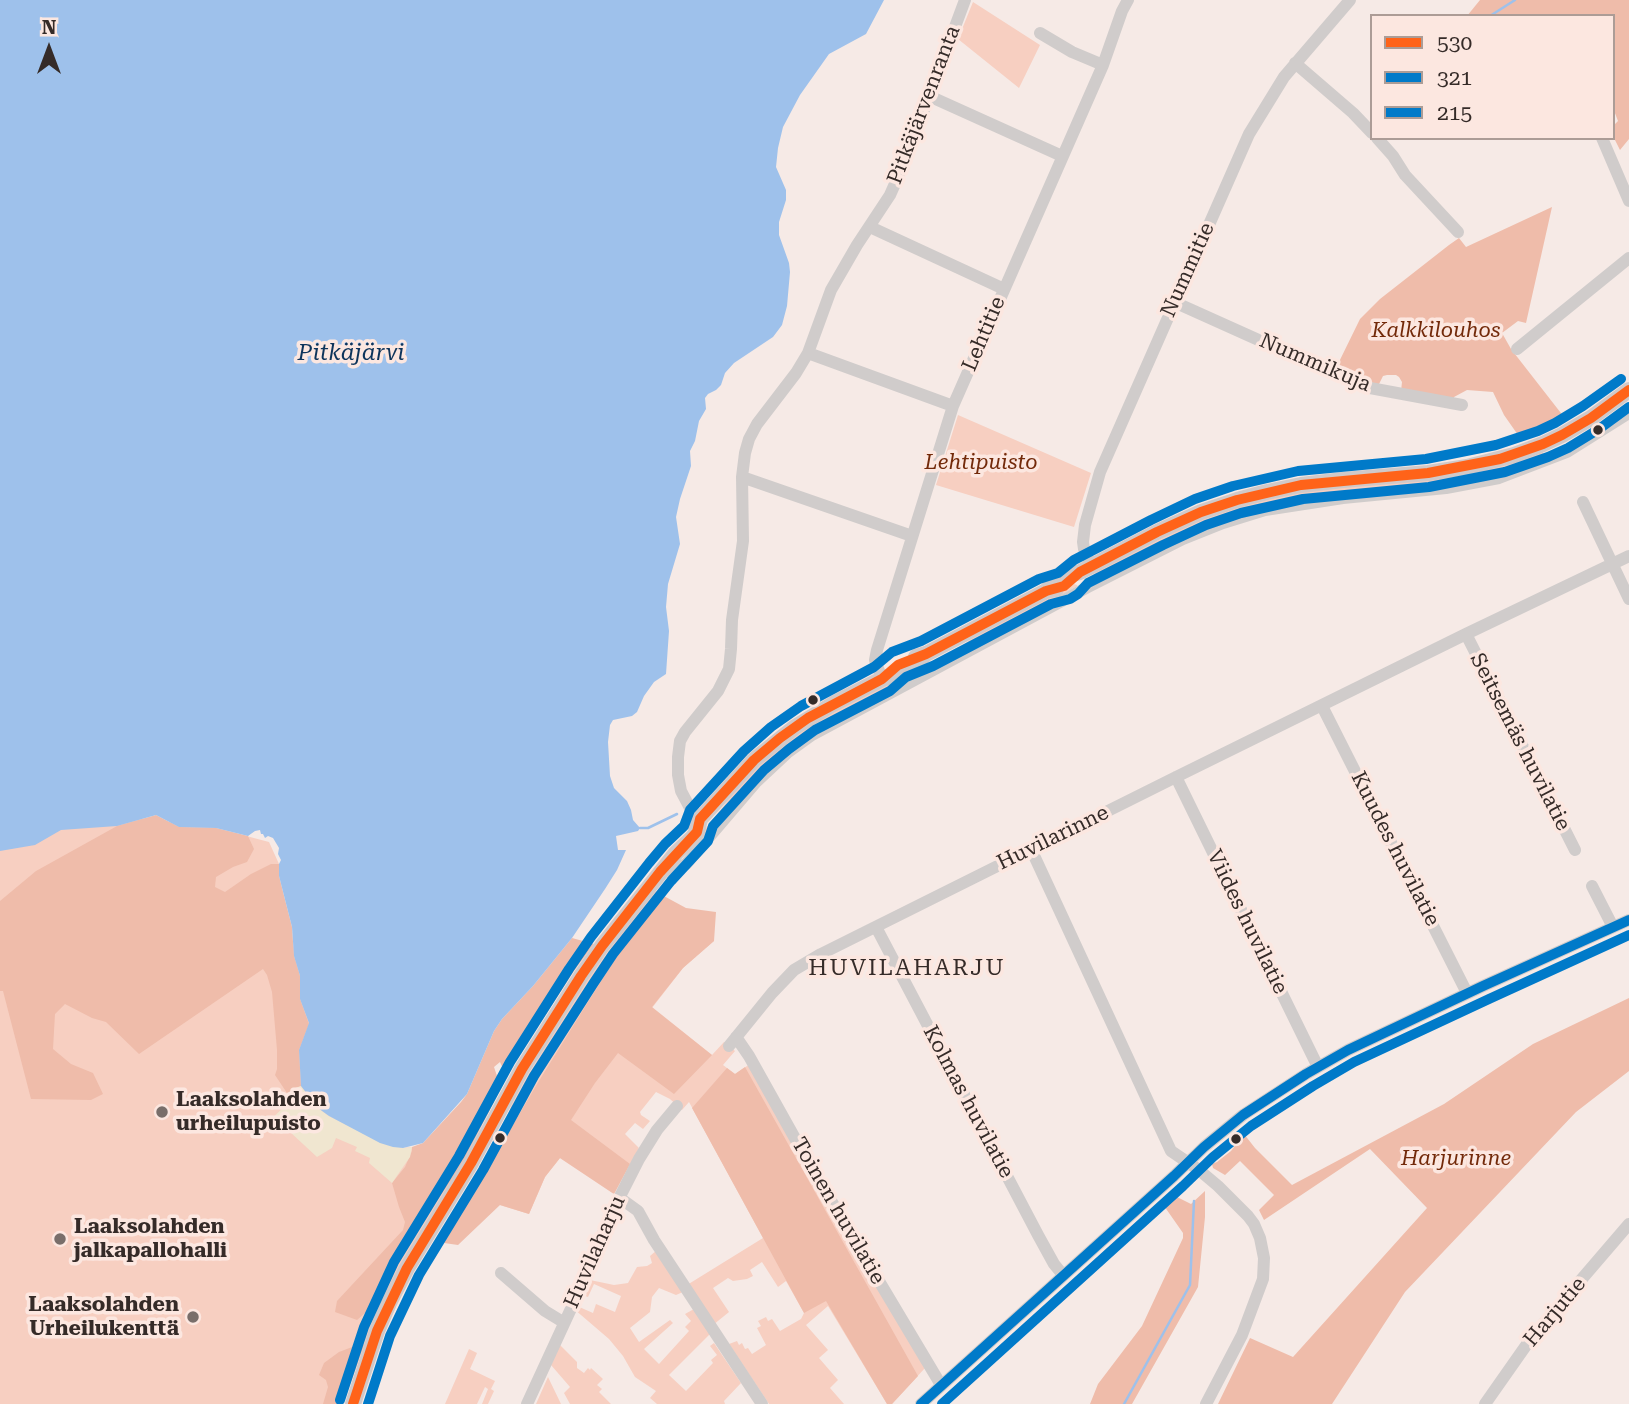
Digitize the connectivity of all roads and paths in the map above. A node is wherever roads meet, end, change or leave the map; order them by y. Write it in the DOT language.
graph roads {
  1 [pos="965,0"];
  2 [pos="1128,0"];
  3 [pos="1350,0"];
  4 [pos="1040,33"];
  5 [pos="1295,63"];
  6 [pos="1103,65"];
  7 [pos="929,96"];
  8 [pos="1370,131"];
  9 [pos="1379,140"];
  10 [pos="1603,140"];
  11 [pos="1062,156"];
  12 [pos="1629,201"];
  13 [pos="870,227"];
  14 [pos="1458,232"];
  15 [pos="1629,258"];
  16 [pos="1004,289"];
  17 [pos="1174,302"];
  18 [pos="1517,349"];
  19 [pos="808,353"];
  20 [pos="1629,390"];
  21 [pos="1462,405"];
  22 [pos="953,406"];
  23 [pos="1629,413"];
  24 [pos="742,477"];
  25 [pos="1583,502"];
  26 [pos="912,536"];
  27 [pos="1629,556"];
  28 [pos="1612,565"];
  29 [pos="1085,569"];
  30 [pos="1088,587"];
  31 [pos="1629,599"];
  32 [pos="1466,634"];
  33 [pos="882,678"];
  34 [pos="1322,706"];
  35 [pos="1176,777"];
  36 [pos="701,819"];
  37 [pos="1031,849"];
  38 [pos="1575,850"];
  39 [pos="660,872"];
  40 [pos="1592,886"];
  41 [pos="1629,920"];
  42 [pos="876,927"];
  43 [pos="1613,927"];
  44 [pos="1467,993"];
  45 [pos="732,1041"];
  46 [pos="1318,1067"];
  47 [pos="677,1106"];
  48 [pos="1188,1163"];
  49 [pos="620,1198"];
  50 [pos="1629,1224"];
  51 [pos="501,1273"];
  52 [pos="1063,1275"];
  53 [pos="563,1322"];
  54 [pos="941,1385"];
  55 [pos="353,1404"];
  56 [pos="527,1404"];
  57 [pos="762,1404"];
  58 [pos="921,1404"];
  59 [pos="1206,1404"];
  60 [pos="1485,1404"];
  1 -- 7 [label="street, Pitkäjärvenranta"];
  2 -- 6 [label="street, Lehtitie"];
  3 -- 5 [label="street, Nummitie"];
  4 -- 6 [label="street"];
  5 -- 8 [label="street"];
  5 -- 17 [label="street, Nummitie"];
  6 -- 11 [label="street, Lehtitie"];
  7 -- 11 [label="street"];
  7 -- 13 [label="street, Pitkäjärvenranta"];
  9 -- 14 [label="street"];
  10 -- 12 [label="street"];
  11 -- 16 [label="street, Lehtitie"];
  13 -- 16 [label="street"];
  13 -- 19 [label="street, Pitkäjärvenranta"];
  15 -- 18 [label="street"];
  16 -- 22 [label="street, Lehtitie"];
  17 -- 21 [label="street, Nummikuja"];
  17 -- 29 [label="street, Nummitie"];
  19 -- 22 [label="street"];
  19 -- 24 [label="street, Pitkäjärvenranta"];
  20 -- 29 [label="main road"];
  22 -- 26 [label="street, Lehtitie"];
  23 -- 30 [label="street"];
  24 -- 26 [label="street"];
  24 -- 36 [label="street, Pitkäjärvenranta"];
  25 -- 28 [label="street"];
  26 -- 33 [label="street, Lehtitie"];
  27 -- 28 [label="street, Huvilarinne"];
  28 -- 31 [label="street"];
  28 -- 32 [label="street, Huvilarinne"];
  29 -- 30 [label="street, Nummitie"];
  29 -- 33 [label="main road"];
  30 -- 39 [label="street"];
  32 -- 34 [label="street, Huvilarinne"];
  32 -- 38 [label="street, Seitsemäs huvilatie"];
  33 -- 36 [label="main road"];
  34 -- 35 [label="street, Huvilarinne"];
  34 -- 44 [label="street, Kuudes huvilatie"];
  35 -- 37 [label="street, Huvilarinne"];
  35 -- 46 [label="street, Viides huvilatie"];
  36 -- 39 [label="main road"];
  37 -- 42 [label="street, Huvilarinne"];
  37 -- 48 [label="street"];
  39 -- 55 [label="main road"];
  40 -- 43 [label="street"];
  41 -- 43 [label="street"];
  42 -- 45 [label="street, Huvilarinne"];
  42 -- 52 [label="street, Kolmas huvilatie"];
  43 -- 44 [label="street"];
  44 -- 46 [label="street"];
  45 -- 54 [label="street, Toinen huvilatie"];
  46 -- 48 [label="street"];
  47 -- 49 [label="street, Huvilaharju"];
  48 -- 52 [label="street"];
  48 -- 59 [label="street"];
  49 -- 53 [label="street, Huvilaharju"];
  49 -- 57 [label="street"];
  50 -- 60 [label="street, Harjutie"];
  51 -- 53 [label="street"];
  52 -- 54 [label="street"];
  53 -- 56 [label="street, Huvilaharju"];
  54 -- 58 [label="street"];
}
